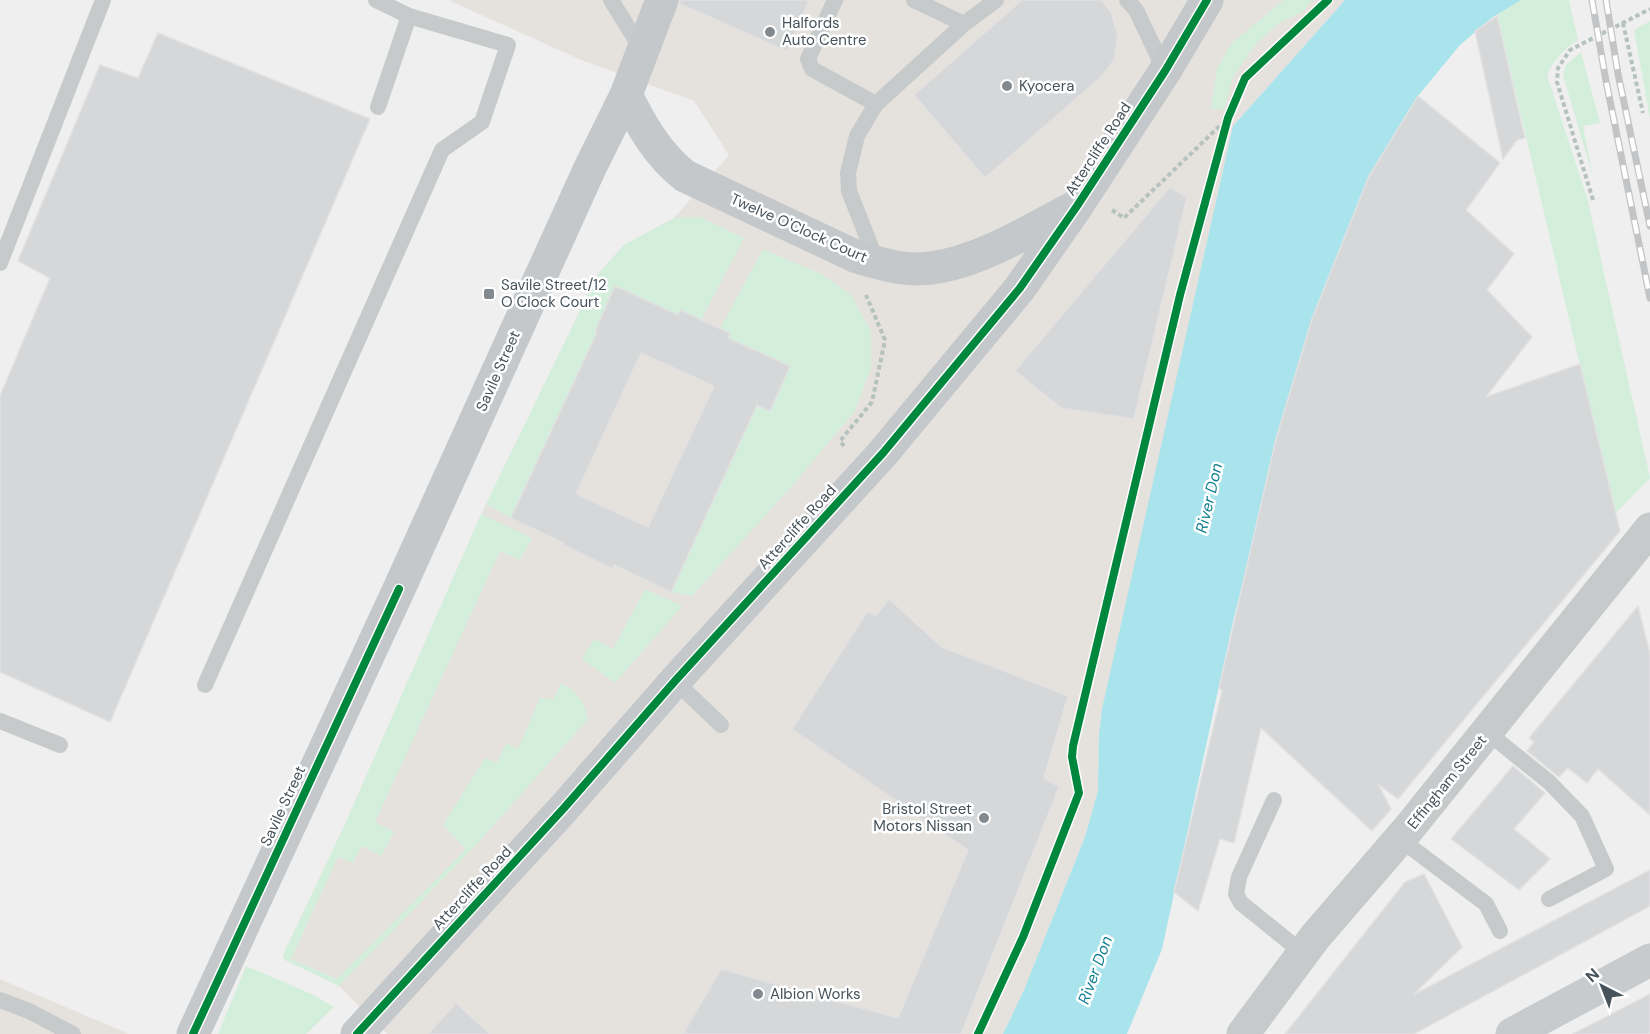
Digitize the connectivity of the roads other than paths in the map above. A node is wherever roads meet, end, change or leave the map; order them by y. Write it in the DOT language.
graph roads {
  1 [pos="103,0"];
  2 [pos="376,0"];
  3 [pos="611,0"];
  4 [pos="662,0"];
  5 [pos="835,0"];
  6 [pos="914,0"];
  7 [pos="996,0"];
  8 [pos="1127,0"];
  9 [pos="1207,0"];
  10 [pos="409,15"];
  11 [pos="964,24"];
  12 [pos="642,50"];
  13 [pos="1165,71"];
  14 [pos="626,95"];
  15 [pos="876,104"];
  16 [pos="378,107"];
  17 [pos="1082,199"];
  18 [pos="872,261"];
  19 [pos="0,263"];
  20 [pos="1650,529"];
  21 [pos="675,681"];
  22 [pos="205,685"];
  23 [pos="0,721"];
  24 [pos="721,724"];
  25 [pos="1487,732"];
  26 [pos="60,745"];
  27 [pos="1274,800"];
  28 [pos="1400,839"];
  29 [pos="1549,899"];
  30 [pos="1500,931"];
  31 [pos="1303,953"];
  32 [pos="1650,960"];
  33 [pos="0,1000"];
  34 [pos="197,1030"];
  35 [pos="73,1034"];
  36 [pos="357,1034"];
  37 [pos="1244,1034"];
  38 [pos="1512,1034"];
  1 -- 19 [label="lane"];
  2 -- 10 [label="lane"];
  3 -- 12 [label="lane"];
  4 -- 12 [label="main road, Savile Street"];
  5 -- 15 [label="lane"];
  6 -- 11 [label="lane"];
  7 -- 11 [label="lane"];
  8 -- 13 [label="lane"];
  9 -- 13 [label="main road, Attercliffe Road"];
  10 -- 16 [label="lane"];
  10 -- 22 [label="lane"];
  11 -- 15 [label="lane"];
  12 -- 14 [label="main road, Savile Street"];
  13 -- 17 [label="main road, Attercliffe Road"];
  14 -- 18 [label="main road, Twelve O'Clock Court"];
  14 -- 34 [label="main road, Savile Street"];
  15 -- 18 [label="lane"];
  17 -- 18 [label="main road, Twelve O'Clock Court"];
  17 -- 21 [label="main road, Attercliffe Road"];
  20 -- 25 [label="street, Effingham Street"];
  21 -- 24 [label="lane"];
  21 -- 36 [label="main road, Attercliffe Road"];
  23 -- 26 [label="lane"];
  25 -- 28 [label="street, Effingham Street"];
  25 -- 29 [label="lane"];
  27 -- 31 [label="lane"];
  28 -- 30 [label="lane"];
  28 -- 31 [label="street, Effingham Street"];
  31 -- 37 [label="street, Effingham Street"];
  32 -- 38 [label="main road"];
  33 -- 35 [label="lane"];
}
